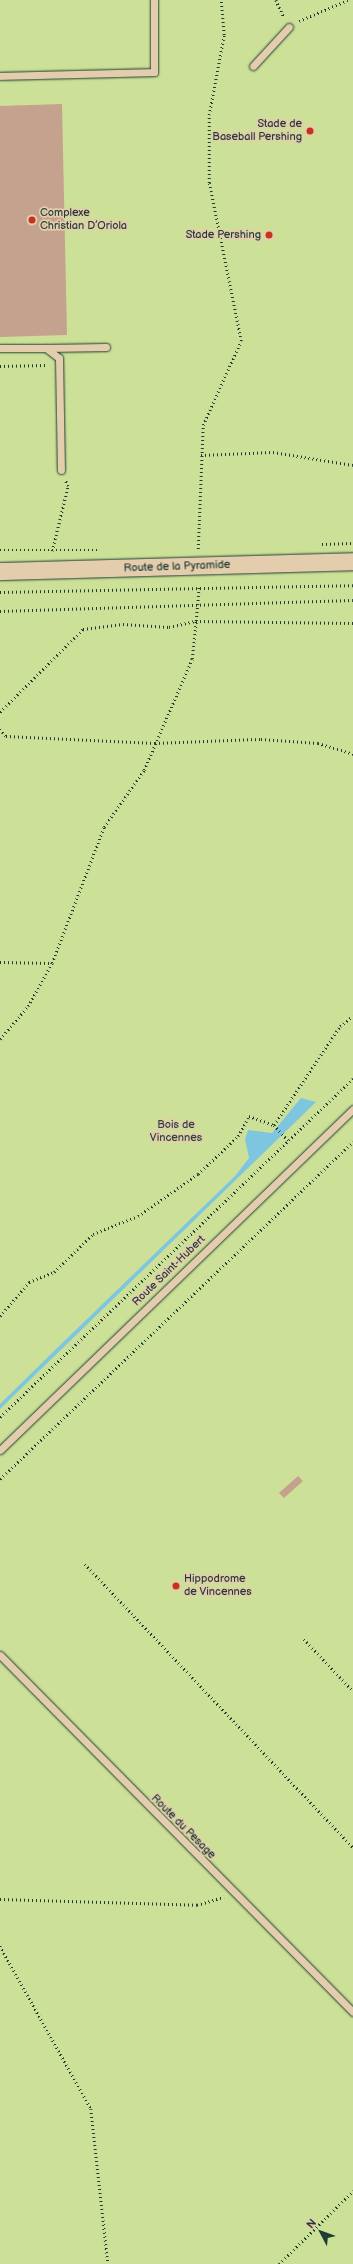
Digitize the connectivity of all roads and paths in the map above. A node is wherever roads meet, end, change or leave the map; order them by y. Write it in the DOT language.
graph roads {
  1 [pos="154,0"];
  2 [pos="221,0"];
  3 [pos="276,0"];
  4 [pos="348,0"];
  5 [pos="289,27"];
  6 [pos="254,66"];
  7 [pos="0,76"];
  8 [pos="106,347"];
  9 [pos="0,348"];
  10 [pos="46,348"];
  11 [pos="59,364"];
  12 [pos="0,366"];
  13 [pos="201,455"];
  14 [pos="353,465"];
  15 [pos="61,470"];
  16 [pos="198,554"];
  17 [pos="353,561"];
  18 [pos="0,570"];
  19 [pos="49,571"];
  20 [pos="199,581"];
  21 [pos="353,585"];
  22 [pos="199,587"];
  23 [pos="0,592"];
  24 [pos="353,600"];
  25 [pos="198,603"];
  26 [pos="0,611"];
  27 [pos="196,621"];
  28 [pos="353,623"];
  29 [pos="0,712"];
  30 [pos="0,729"];
  31 [pos="155,743"];
  32 [pos="353,754"];
  33 [pos="0,962"];
  34 [pos="52,963"];
  35 [pos="353,1016"];
  36 [pos="0,1039"];
  37 [pos="353,1079"];
  38 [pos="353,1109"];
  39 [pos="274,1125"];
  40 [pos="289,1140"];
  41 [pos="353,1142"];
  42 [pos="0,1316"];
  43 [pos="0,1417"];
  44 [pos="0,1450"];
  45 [pos="0,1480"];
  46 [pos="85,1564"];
  47 [pos="304,1639"];
  48 [pos="0,1655"];
  49 [pos="353,1692"];
  50 [pos="353,1847"];
  51 [pos="234,1894"];
  52 [pos="0,1899"];
  53 [pos="0,1946"];
  54 [pos="353,2012"];
  55 [pos="353,2191"];
  56 [pos="108,2264"];
  57 [pos="279,2264"];
  1 -- 7 [label="lane"];
  2 -- 13 [label="path"];
  3 -- 5 [label="path"];
  4 -- 5 [label="path"];
  5 -- 6 [label="lane"];
  8 -- 10 [label="lane"];
  9 -- 10 [label="lane"];
  10 -- 11 [label="lane"];
  11 -- 12 [label="path"];
  11 -- 15 [label="lane"];
  13 -- 14 [label="path"];
  13 -- 16 [label="path"];
  15 -- 19 [label="path"];
  17 -- 19 [label="street, Route de la Pyramide"];
  18 -- 19 [label="street, Route de la Pyramide"];
  20 -- 22 [label="path"];
  21 -- 22 [label="path, Route de la Pyramide"];
  22 -- 23 [label="path, Route de la Pyramide"];
  22 -- 25 [label="path"];
  24 -- 25 [label="path"];
  25 -- 26 [label="path"];
  25 -- 27 [label="path"];
  27 -- 28 [label="path"];
  27 -- 29 [label="path"];
  27 -- 31 [label="path"];
  30 -- 31 [label="path"];
  31 -- 32 [label="path"];
  31 -- 34 [label="path"];
  33 -- 34 [label="path"];
  34 -- 36 [label="path"];
  35 -- 39 [label="path"];
  37 -- 40 [label="path"];
  38 -- 44 [label="lane, Route Saint-Hubert"];
  39 -- 40 [label="path"];
  39 -- 42 [label="path"];
  40 -- 43 [label="path"];
  41 -- 45 [label="path"];
  46 -- 50 [label="path"];
  47 -- 49 [label="path"];
  48 -- 51 [label="lane, Route du Pesage"];
  51 -- 52 [label="path"];
  51 -- 54 [label="lane, Route du Pesage"];
  53 -- 56 [label="path"];
  55 -- 57 [label="path"];
}
